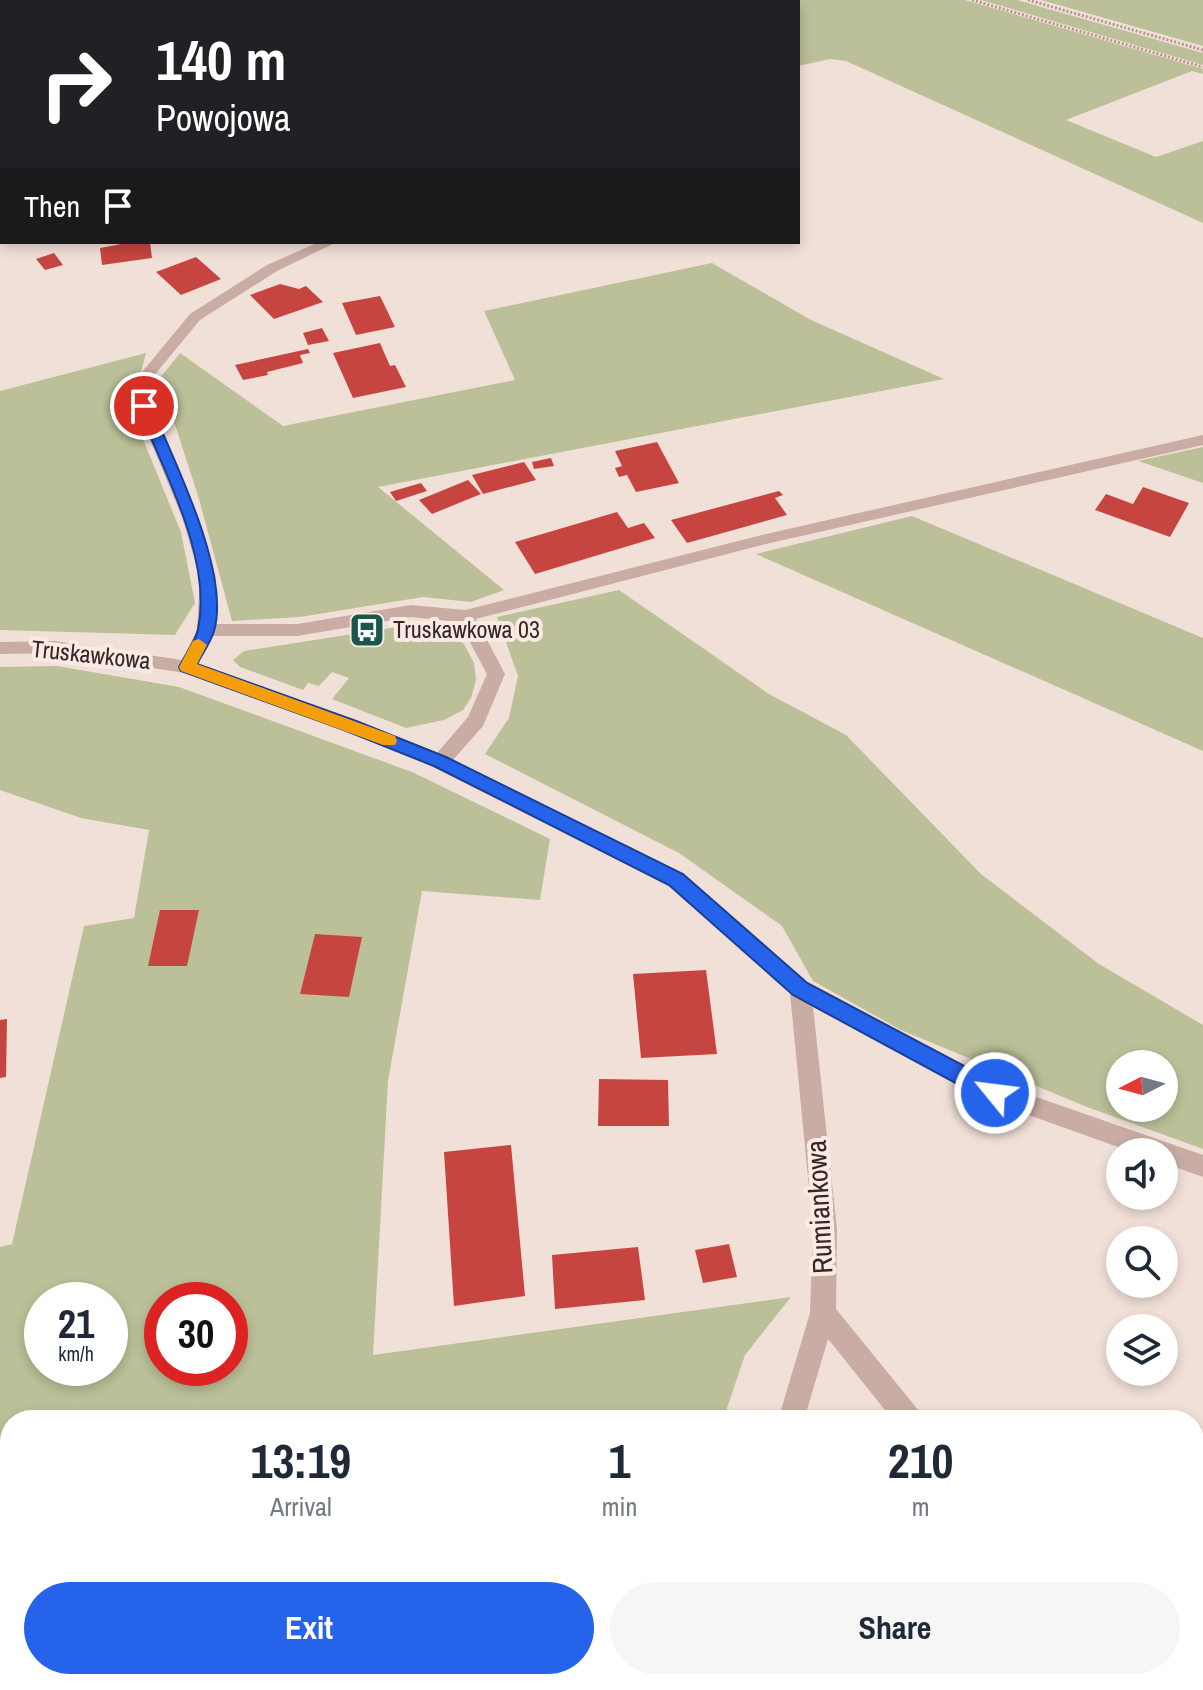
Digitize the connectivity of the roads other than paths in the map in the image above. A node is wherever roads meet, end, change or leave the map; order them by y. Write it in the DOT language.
graph roads {
  1 [pos="326,244"];
  2 [pos="1203,440"];
  3 [pos="465,616"];
  4 [pos="206,630"];
  5 [pos="0,648"];
  6 [pos="187,667"];
  7 [pos="440,762"];
  8 [pos="800,989"];
  9 [pos="1124,1138"];
  10 [pos="1178,1157"];
  11 [pos="1203,1166"];
  12 [pos="823,1313"];
  13 [pos="794,1410"];
  14 [pos="902,1410"];
  1 -- 4 [label="street"];
  2 -- 3 [label="street"];
  3 -- 4 [label="street"];
  3 -- 7 [label="street"];
  4 -- 6 [label="street"];
  5 -- 6 [label="street, Truskawkowa"];
  6 -- 7 [label="street, Truskawkowa"];
  7 -- 8 [label="street, Truskawkowa"];
  8 -- 9 [label="street, Truskawkowa"];
  8 -- 12 [label="street, Rumiankowa"];
  10 -- 11 [label="street, Truskawkowa"];
  12 -- 13 [label="street, Rumiankowa"];
  12 -- 14 [label="street"];
}
